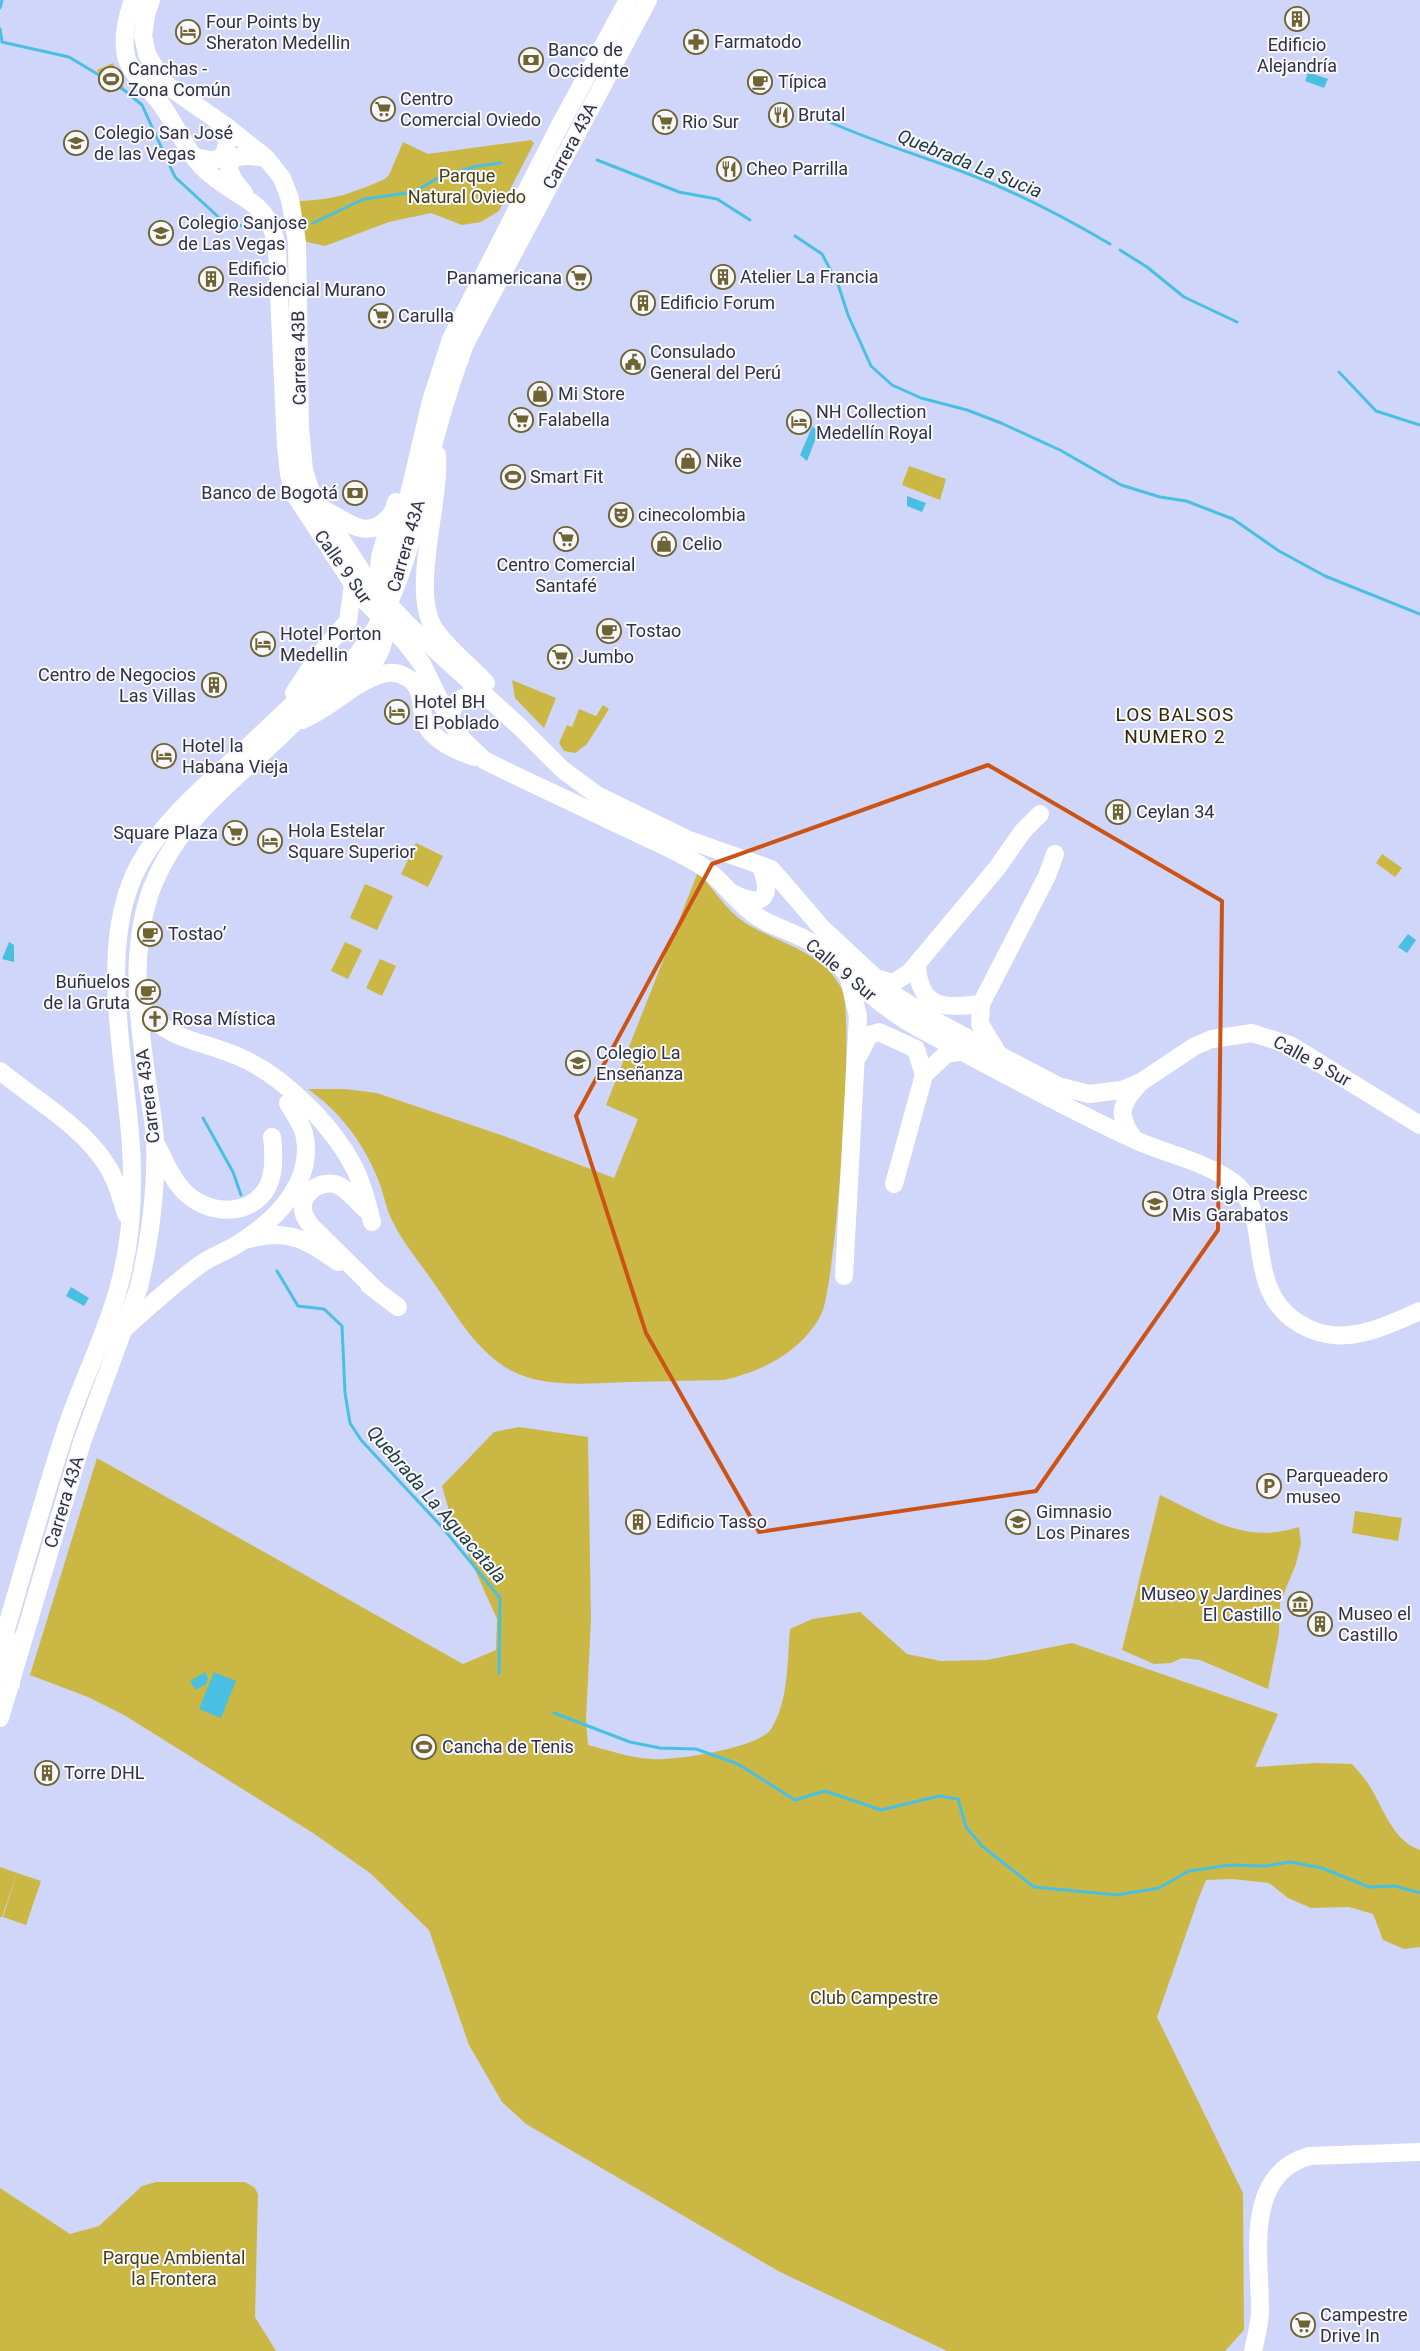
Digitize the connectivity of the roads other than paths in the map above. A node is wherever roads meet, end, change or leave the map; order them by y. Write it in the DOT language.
graph roads {
  1 [pos="133,0"];
  2 [pos="151,0"];
  3 [pos="628,0"];
  4 [pos="648,0"];
  5 [pos="227,127"];
  6 [pos="193,156"];
  7 [pos="266,158"];
  8 [pos="248,199"];
  9 [pos="282,386"];
  10 [pos="431,401"];
  11 [pos="438,428"];
  12 [pos="420,470"];
  13 [pos="319,506"];
  14 [pos="393,512"];
  15 [pos="352,584"];
  16 [pos="378,594"];
  17 [pos="384,622"];
  18 [pos="345,694"];
  19 [pos="486,698"];
  20 [pos="285,721"];
  21 [pos="450,721"];
  22 [pos="520,727"];
  23 [pos="484,760"];
  24 [pos="1040,814"];
  25 [pos="1055,854"];
  26 [pos="760,865"];
  27 [pos="734,894"];
  28 [pos="917,966"];
  29 [pos="848,974"];
  30 [pos="874,978"];
  31 [pos="138,1003"];
  32 [pos="981,1004"];
  33 [pos="964,1051"];
  34 [pos="998,1054"];
  35 [pos="856,1066"];
  36 [pos="0,1071"];
  37 [pos="924,1075"];
  38 [pos="1141,1082"];
  39 [pos="288,1103"];
  40 [pos="1420,1125"];
  41 [pos="155,1137"];
  42 [pos="272,1137"];
  43 [pos="1136,1140"];
  44 [pos="894,1184"];
  45 [pos="130,1226"];
  46 [pos="244,1240"];
  47 [pos="844,1276"];
  48 [pos="378,1292"];
  49 [pos="398,1307"];
  50 [pos="1420,1311"];
  51 [pos="123,1330"];
  52 [pos="24,1570"];
  53 [pos="0,1649"];
  54 [pos="10,1684"];
  55 [pos="0,1718"];
  56 [pos="1420,2152"];
  57 [pos="1258,2329"];
  58 [pos="1242,2351"];
  59 [pos="1253,2351"];
  1 -- 6 [label="main road"];
  2 -- 5 [label="main road"];
  3 -- 10 [label="main road, Carrera 43A"];
  4 -- 11 [label="main road, Carrera 43A"];
  5 -- 6 [label="main road"];
  5 -- 7 [label="main road"];
  6 -- 8 [label="main road"];
  7 -- 8 [label="main road"];
  7 -- 13 [label="main road, Carrera 43B"];
  8 -- 9 [label="main road, Carrera 43B"];
  9 -- 15 [label="main road, Calle 9 Sur"];
  10 -- 12 [label="main road, Carrera 43A"];
  10 -- 14 [label="main road"];
  11 -- 12 [label="main road, Carrera 43A"];
  11 -- 22 [label="main road"];
  12 -- 20 [label="main road, Carrera 43A"];
  13 -- 14 [label="main road"];
  13 -- 16 [label="main road, Calle 9 Sur"];
  14 -- 16 [label="main road"];
  15 -- 17 [label="main road, Calle 9 Sur"];
  15 -- 20 [label="main road"];
  16 -- 17 [label="main road"];
  16 -- 19 [label="main road, Calle 9 Sur"];
  17 -- 18 [label="main road"];
  17 -- 21 [label="main road, Calle 9 Sur"];
  18 -- 20 [label="main road"];
  18 -- 23 [label="main road"];
  19 -- 21 [label="main road"];
  19 -- 22 [label="main road, Calle 9 Sur"];
  20 -- 31 [label="main road, Carrera 43A"];
  20 -- 45 [label="main road, Carrera 43A"];
  21 -- 23 [label="main road, Calle 9 Sur"];
  22 -- 26 [label="main road, Calle 9 Sur"];
  23 -- 27 [label="main road, Calle 9 Sur"];
  24 -- 28 [label="main road"];
  25 -- 32 [label="main road"];
  26 -- 27 [label="main road"];
  26 -- 30 [label="main road, Calle 9 Sur"];
  27 -- 29 [label="main road, Calle 9 Sur"];
  28 -- 30 [label="main road"];
  28 -- 32 [label="main road"];
  29 -- 33 [label="main road, Calle 9 Sur"];
  29 -- 35 [label="main road"];
  30 -- 34 [label="main road, Calle 9 Sur"];
  31 -- 41 [label="main road, Carrera 43A"];
  31 -- 48 [label="main road"];
  32 -- 34 [label="main road"];
  33 -- 37 [label="main road"];
  33 -- 43 [label="main road, Calle 9 Sur"];
  34 -- 38 [label="main road, Calle 9 Sur"];
  35 -- 37 [label="main road"];
  35 -- 47 [label="main road"];
  36 -- 45 [label="main road"];
  37 -- 44 [label="main road"];
  38 -- 40 [label="main road, Calle 9 Sur"];
  38 -- 43 [label="main road"];
  39 -- 46 [label="main road"];
  41 -- 42 [label="main road"];
  41 -- 51 [label="main road, Carrera 43A"];
  43 -- 50 [label="main road, Calle 9 Sur"];
  45 -- 52 [label="main road, Carrera 43A"];
  46 -- 48 [label="main road"];
  46 -- 51 [label="main road"];
  48 -- 49 [label="main road"];
  51 -- 54 [label="main road, Carrera 43A"];
  52 -- 53 [label="main road, Carrera 43A"];
  52 -- 54 [label="main road"];
  54 -- 55 [label="main road, Carrera 43A"];
  56 -- 57 [label="main road"];
  57 -- 58 [label="main road"];
  57 -- 59 [label="main road"];
}
